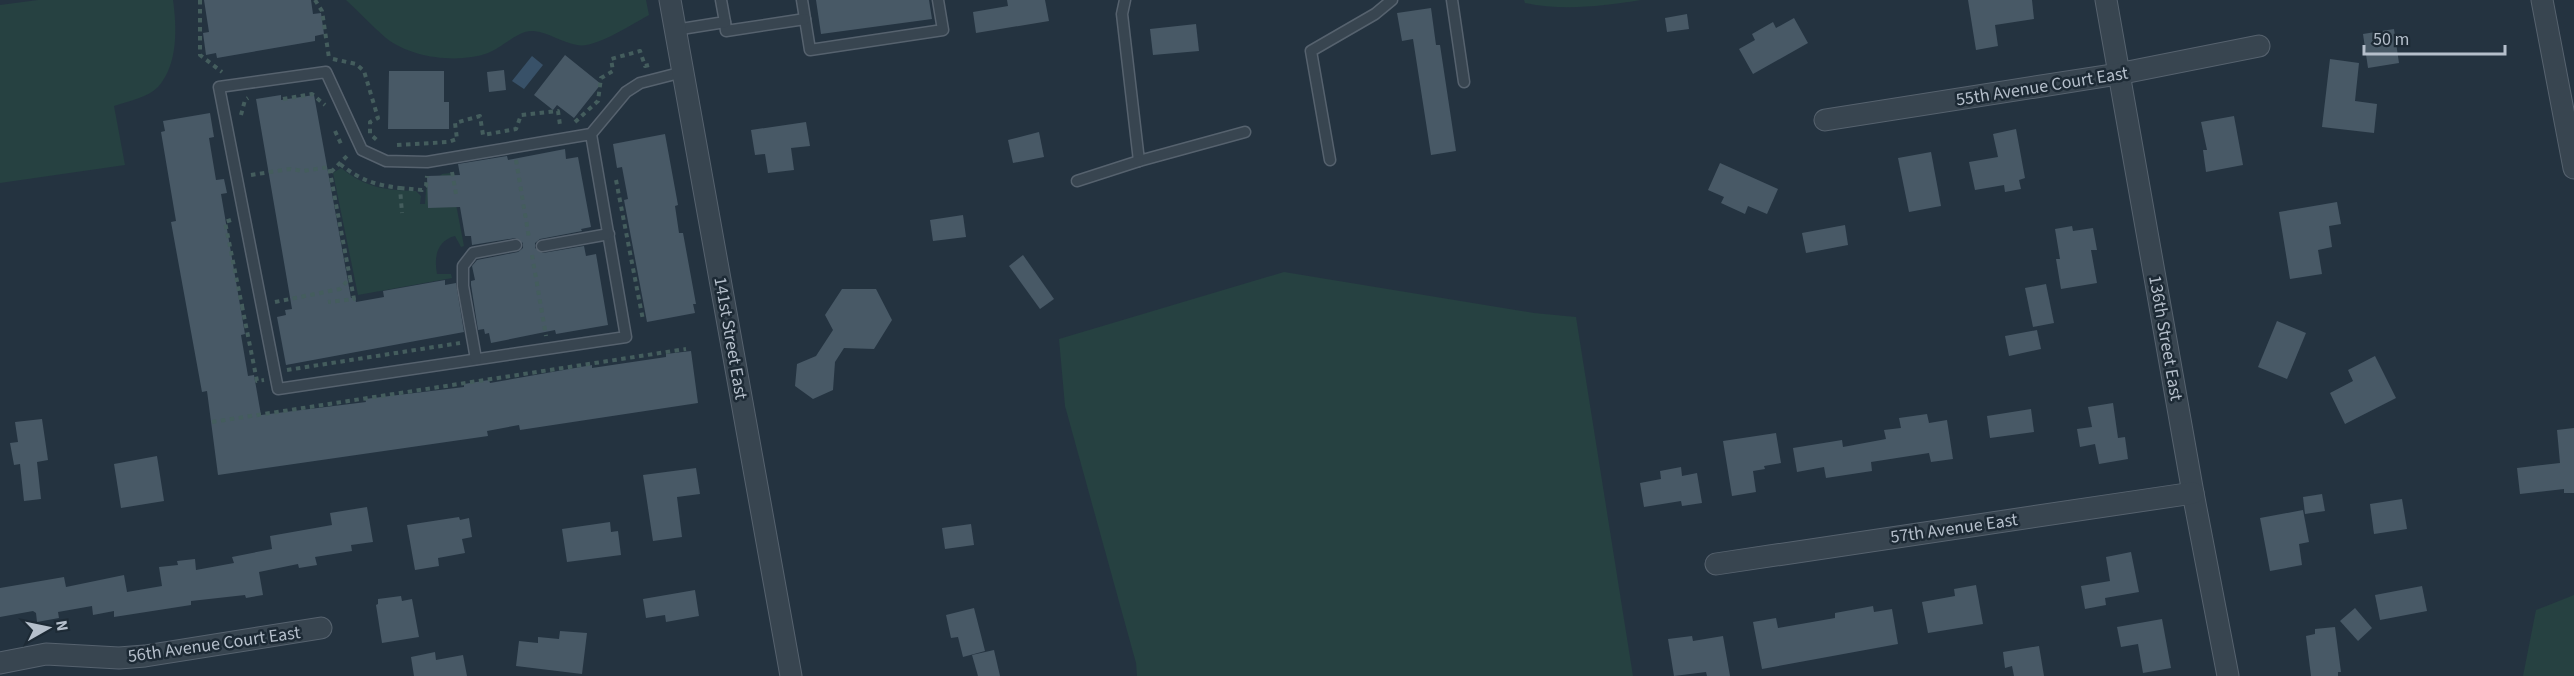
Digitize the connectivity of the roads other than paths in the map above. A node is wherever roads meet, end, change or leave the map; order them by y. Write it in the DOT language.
graph roads {
  1 [pos="670,0"];
  2 [pos="721,0"];
  3 [pos="802,0"];
  4 [pos="938,0"];
  5 [pos="1125,0"];
  6 [pos="1392,0"];
  7 [pos="1452,0"];
  8 [pos="2106,0"];
  9 [pos="2542,0"];
  10 [pos="805,19"];
  11 [pos="725,22"];
  12 [pos="675,30"];
  13 [pos="2259,46"];
  14 [pos="682,72"];
  15 [pos="2118,74"];
  16 [pos="1464,82"];
  17 [pos="1825,120"];
  18 [pos="1245,132"];
  19 [pos="591,134"];
  20 [pos="1330,160"];
  21 [pos="1139,161"];
  22 [pos="2574,168"];
  23 [pos="1077,181"];
  24 [pos="609,234"];
  25 [pos="516,245"];
  26 [pos="542,246"];
  27 [pos="473,360"];
  28 [pos="2193,493"];
  29 [pos="1716,564"];
  30 [pos="321,628"];
  31 [pos="0,663"];
  32 [pos="791,676"];
  33 [pos="2228,676"];
  1 -- 12 [label="street, 141st Street East"];
  2 -- 11 [label="lane"];
  3 -- 10 [label="lane"];
  4 -- 10 [label="lane"];
  5 -- 21 [label="lane"];
  6 -- 20 [label="lane"];
  7 -- 16 [label="lane"];
  8 -- 15 [label="street, 136th Street East"];
  9 -- 22 [label="street"];
  10 -- 11 [label="lane"];
  11 -- 12 [label="lane"];
  12 -- 14 [label="street, 141st Street East"];
  13 -- 15 [label="street, 55th Avenue Court East"];
  14 -- 19 [label="lane"];
  14 -- 32 [label="street, 141st Street East"];
  15 -- 17 [label="street, 55th Avenue Court East"];
  15 -- 28 [label="street, 136th Street East"];
  18 -- 21 [label="lane"];
  19 -- 24 [label="lane"];
  19 -- 27 [label="lane"];
  21 -- 23 [label="lane"];
  24 -- 26 [label="lane"];
  24 -- 27 [label="lane"];
  25 -- 27 [label="lane"];
  28 -- 29 [label="street, 57th Avenue East"];
  28 -- 33 [label="street, 136th Street East"];
  30 -- 31 [label="street, 56th Avenue Court East"];
}
